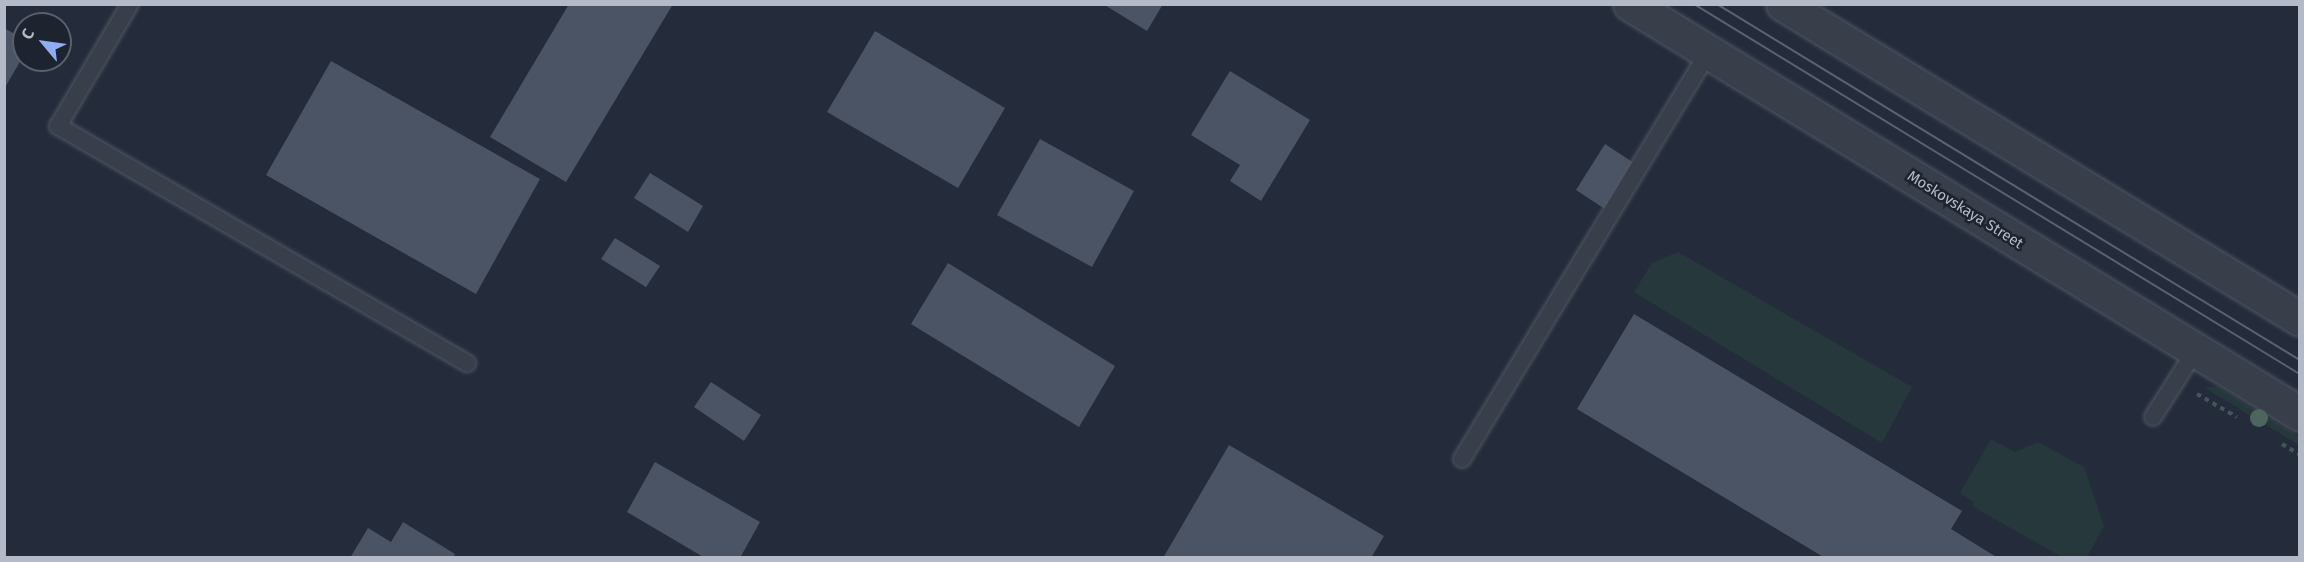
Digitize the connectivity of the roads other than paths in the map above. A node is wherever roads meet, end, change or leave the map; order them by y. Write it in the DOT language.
graph roads {
  1 [pos="130,4"];
  2 [pos="1783,4"];
  3 [pos="1639,7"];
  4 [pos="1708,52"];
  5 [pos="2300,319"];
  6 [pos="2195,351"];
  7 [pos="467,363"];
  8 [pos="2300,414"];
  9 [pos="2153,417"];
  10 [pos="1462,459"];
  1 -- 7 [label="lane"];
  2 -- 5 [label="street"];
  3 -- 4 [label="street, Moskovskaya Street"];
  4 -- 6 [label="street, Moskovskaya Street"];
  4 -- 10 [label="lane"];
  6 -- 8 [label="street, Moskovskaya Street"];
  6 -- 9 [label="lane"];
}
